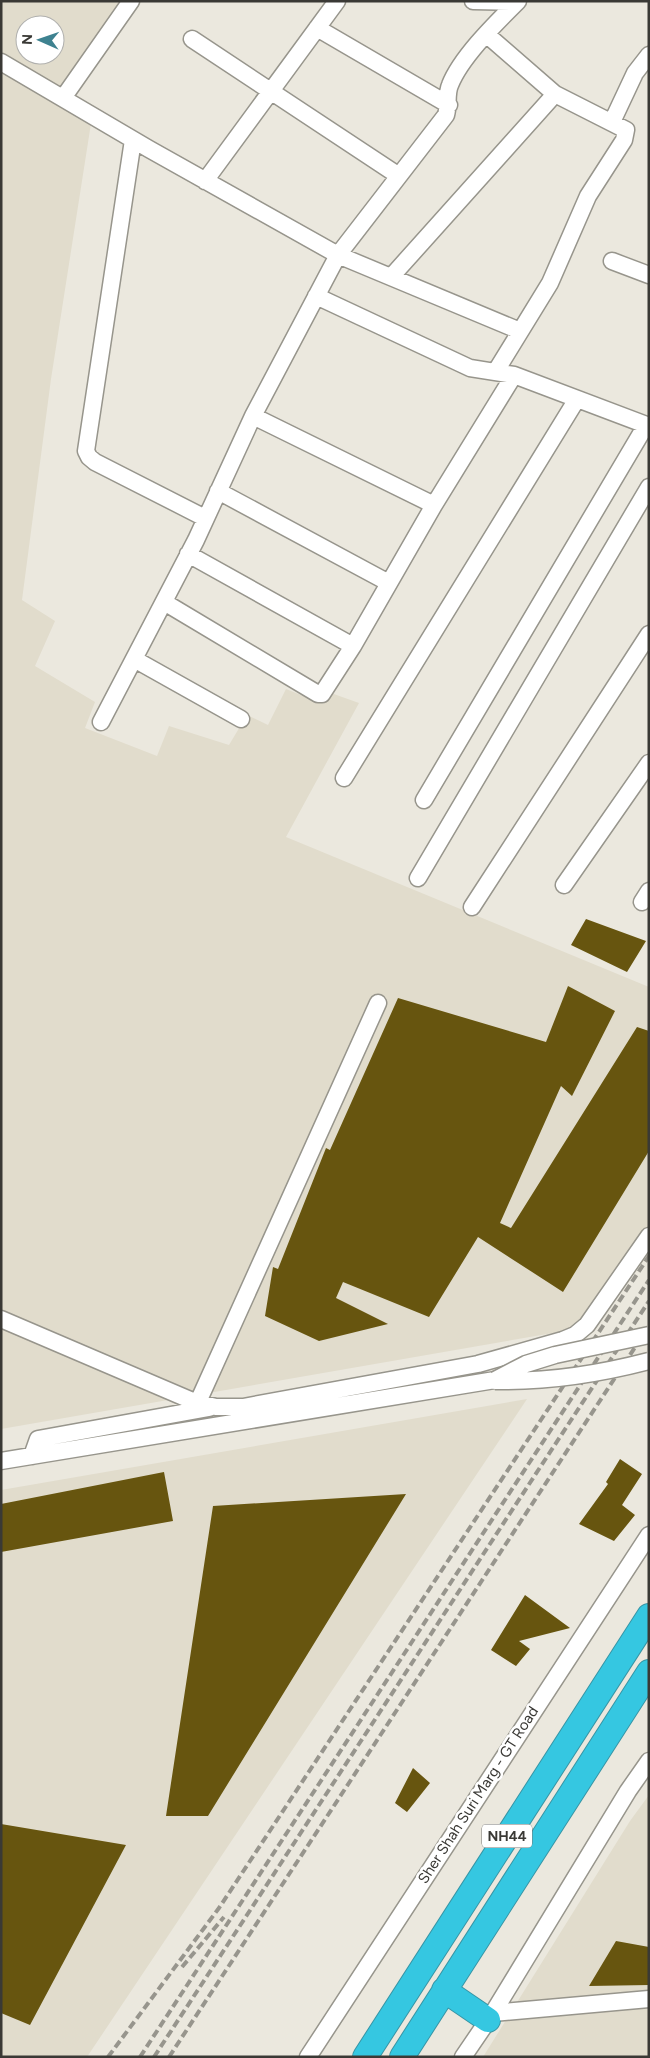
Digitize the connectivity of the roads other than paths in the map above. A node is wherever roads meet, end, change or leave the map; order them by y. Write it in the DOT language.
graph roads {
  1 [pos="131,1"];
  2 [pos="336,1"];
  3 [pos="473,1"];
  4 [pos="517,2"];
  5 [pos="317,28"];
  6 [pos="486,34"];
  7 [pos="192,39"];
  8 [pos="649,55"];
  9 [pos="1,62"];
  10 [pos="272,92"];
  11 [pos="555,94"];
  12 [pos="63,98"];
  13 [pos="449,106"];
  14 [pos="612,122"];
  15 [pos="133,140"];
  16 [pos="399,176"];
  17 [pos="205,181"];
  18 [pos="338,255"];
  19 [pos="612,261"];
  20 [pos="649,274"];
  21 [pos="391,277"];
  22 [pos="316,296"];
  23 [pos="520,332"];
  24 [pos="496,371"];
  25 [pos="514,375"];
  26 [pos="577,399"];
  27 [pos="254,416"];
  28 [pos="647,426"];
  29 [pos="649,487"];
  30 [pos="218,491"];
  31 [pos="434,505"];
  32 [pos="205,518"];
  33 [pos="188,554"];
  34 [pos="389,583"];
  35 [pos="164,602"];
  36 [pos="649,634"];
  37 [pos="353,646"];
  38 [pos="134,659"];
  39 [pos="241,719"];
  40 [pos="101,722"];
  41 [pos="649,763"];
  42 [pos="344,778"];
  43 [pos="424,800"];
  44 [pos="418,878"];
  45 [pos="564,885"];
  46 [pos="472,907"];
  47 [pos="378,1003"];
  48 [pos="649,1236"];
  49 [pos="1,1319"];
  50 [pos="649,1335"];
  51 [pos="649,1361"];
  52 [pos="495,1380"];
  53 [pos="198,1402"];
  54 [pos="216,1407"];
  55 [pos="32,1456"];
  56 [pos="1,1461"];
  57 [pos="649,1535"];
  58 [pos="649,1616"];
  59 [pos="649,1672"];
  60 [pos="649,1761"];
  61 [pos="444,1990"];
  62 [pos="649,1999"];
  63 [pos="490,2017"];
  64 [pos="308,2057"];
  65 [pos="365,2057"];
  66 [pos="402,2057"];
  67 [pos="463,2057"];
  1 -- 12 [label="street"];
  2 -- 5 [label="street"];
  3 -- 4 [label="street"];
  4 -- 6 [label="street"];
  5 -- 10 [label="street"];
  5 -- 13 [label="street"];
  6 -- 11 [label="street"];
  6 -- 13 [label="street"];
  7 -- 10 [label="street"];
  8 -- 14 [label="street"];
  9 -- 12 [label="street"];
  10 -- 16 [label="street"];
  10 -- 17 [label="street"];
  11 -- 14 [label="street"];
  11 -- 21 [label="street"];
  12 -- 15 [label="street"];
  13 -- 16 [label="street"];
  14 -- 23 [label="street"];
  15 -- 17 [label="street"];
  15 -- 32 [label="street"];
  16 -- 18 [label="street"];
  17 -- 18 [label="street"];
  18 -- 21 [label="street"];
  18 -- 22 [label="street"];
  19 -- 20 [label="street"];
  21 -- 23 [label="street"];
  22 -- 24 [label="street"];
  22 -- 27 [label="street"];
  23 -- 24 [label="street"];
  24 -- 25 [label="street"];
  25 -- 26 [label="street"];
  25 -- 31 [label="street"];
  26 -- 28 [label="street"];
  26 -- 42 [label="street"];
  27 -- 30 [label="street"];
  27 -- 31 [label="street"];
  28 -- 43 [label="street"];
  29 -- 44 [label="street"];
  30 -- 32 [label="street"];
  30 -- 34 [label="street"];
  31 -- 34 [label="street"];
  32 -- 33 [label="street"];
  33 -- 35 [label="street"];
  33 -- 37 [label="street"];
  34 -- 37 [label="street"];
  35 -- 37 [label="street"];
  35 -- 38 [label="street"];
  36 -- 46 [label="street"];
  38 -- 39 [label="street"];
  38 -- 40 [label="street"];
  41 -- 45 [label="street"];
  47 -- 53 [label="street"];
  48 -- 54 [label="street"];
  49 -- 53 [label="street"];
  50 -- 52 [label="street, bridge"];
  51 -- 52 [label="street, bridge"];
  52 -- 55 [label="street"];
  53 -- 54 [label="street"];
  54 -- 55 [label="street"];
  55 -- 56 [label="street"];
  57 -- 64 [label="street, Sher Shah Suri Marg - GT Road"];
  58 -- 65 [label="highway, NH44"];
  59 -- 61 [label="highway, NH44"];
  60 -- 63 [label="street"];
  61 -- 63 [label="highway"];
  61 -- 66 [label="highway, NH44"];
  62 -- 63 [label="street"];
  63 -- 67 [label="street"];
}
